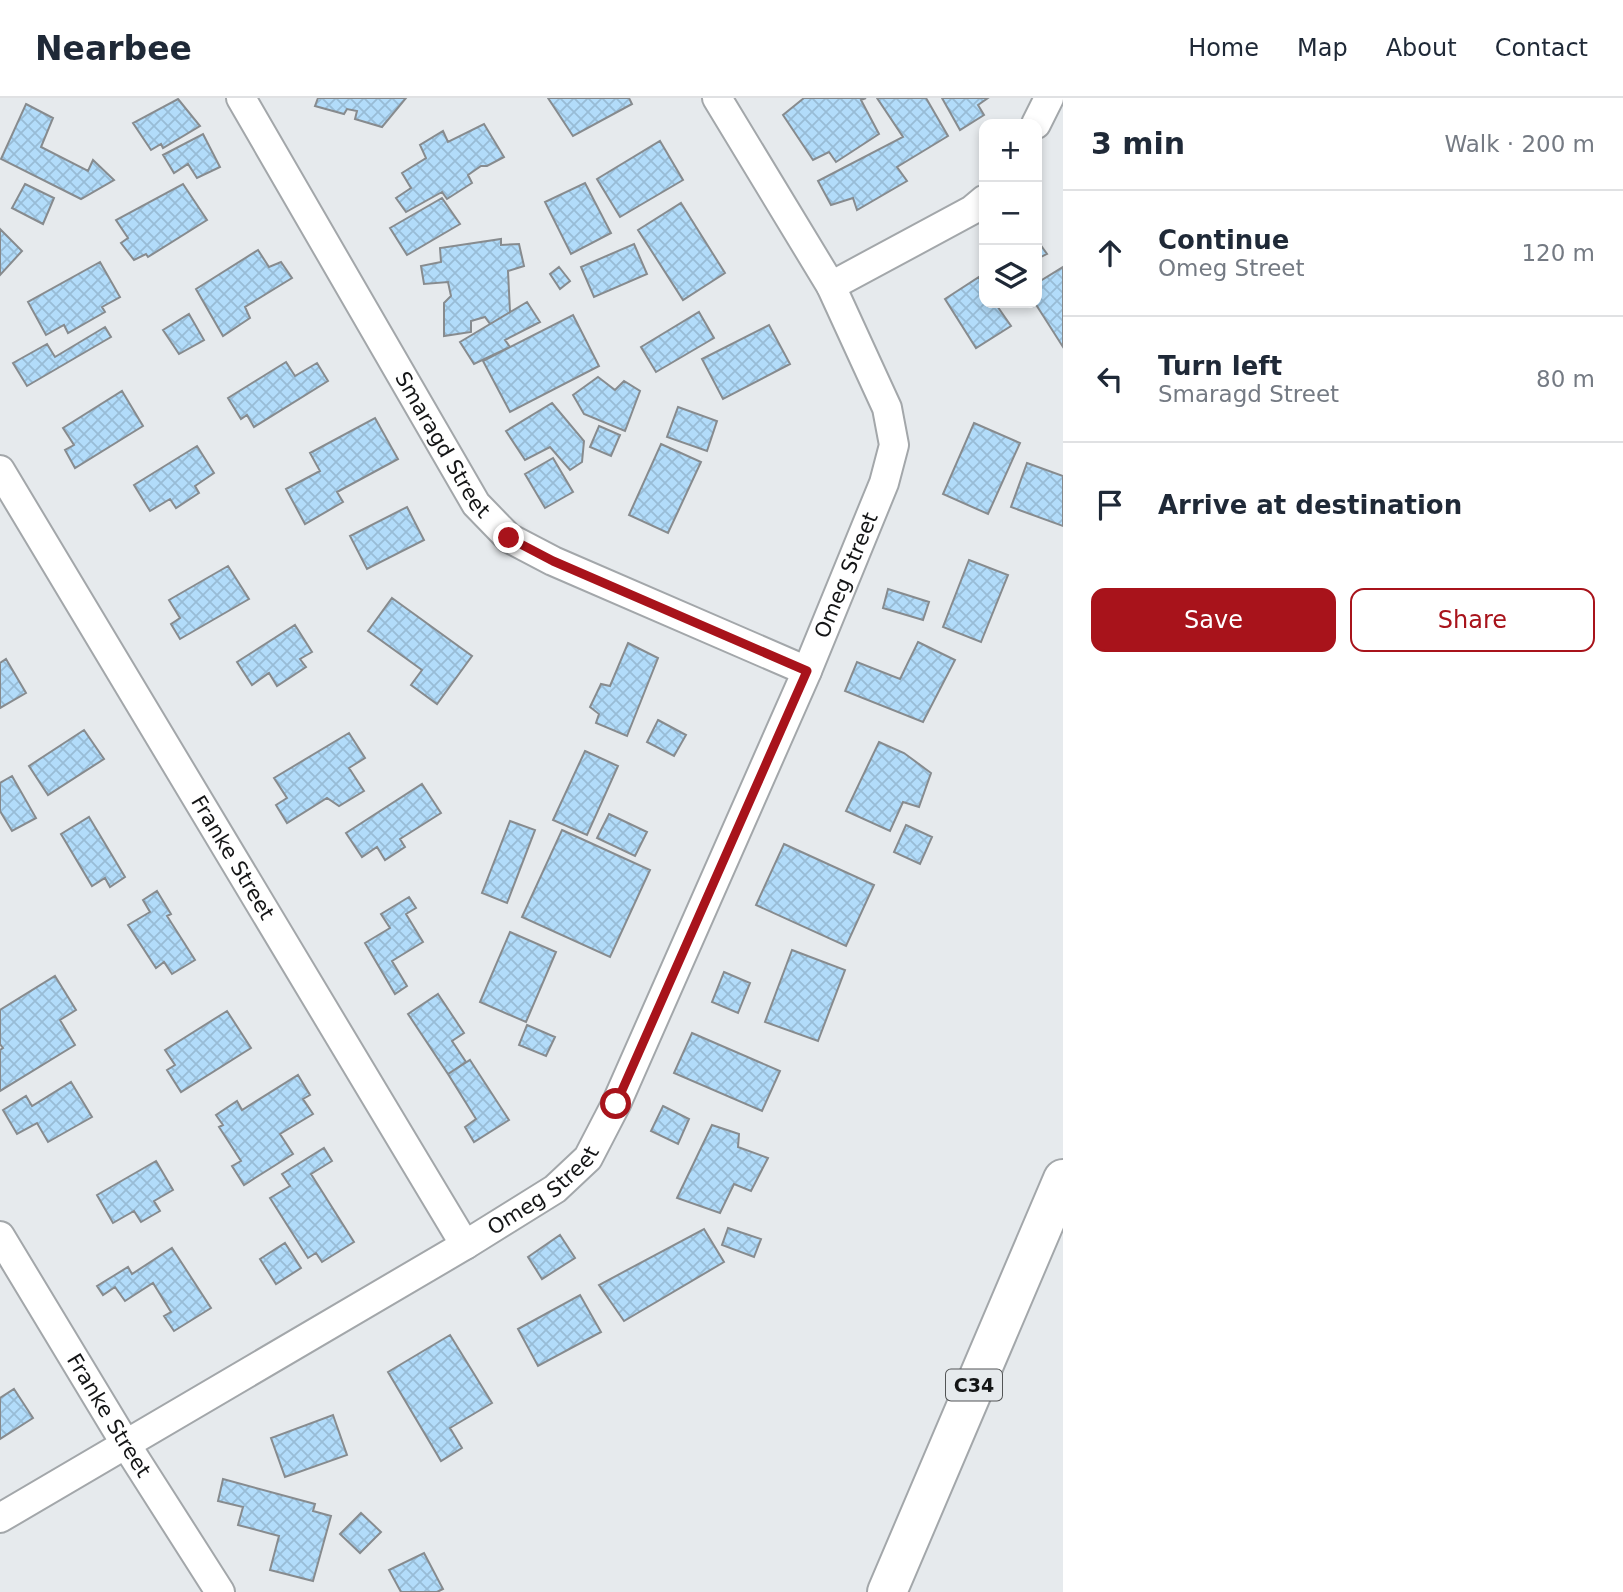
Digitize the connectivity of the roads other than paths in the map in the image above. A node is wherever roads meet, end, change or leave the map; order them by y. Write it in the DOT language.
graph roads {
  1 [pos="241,98"];
  2 [pos="717,98"];
  3 [pos="1049,98"];
  4 [pos="1038,119"];
  5 [pos="979,204"];
  6 [pos="831,286"];
  7 [pos="0,470"];
  8 [pos="807,671"];
  9 [pos="1063,1179"];
  10 [pos="0,1236"];
  11 [pos="465,1245"];
  12 [pos="125,1443"];
  13 [pos="0,1518"];
  14 [pos="220,1592"];
  15 [pos="887,1592"];
  1 -- 8 [label="street, Smaragd Street"];
  2 -- 6 [label="street, Omeg Street"];
  3 -- 4 [label="street"];
  5 -- 6 [label="street"];
  6 -- 8 [label="street, Omeg Street"];
  7 -- 11 [label="street, Franke Street"];
  8 -- 11 [label="street, Omeg Street"];
  9 -- 15 [label="main road, C34"];
  10 -- 12 [label="street, Franke Street"];
  11 -- 12 [label="street, Omeg Street"];
  12 -- 13 [label="street, Omeg Street"];
  12 -- 14 [label="street, Franke Street"];
}
